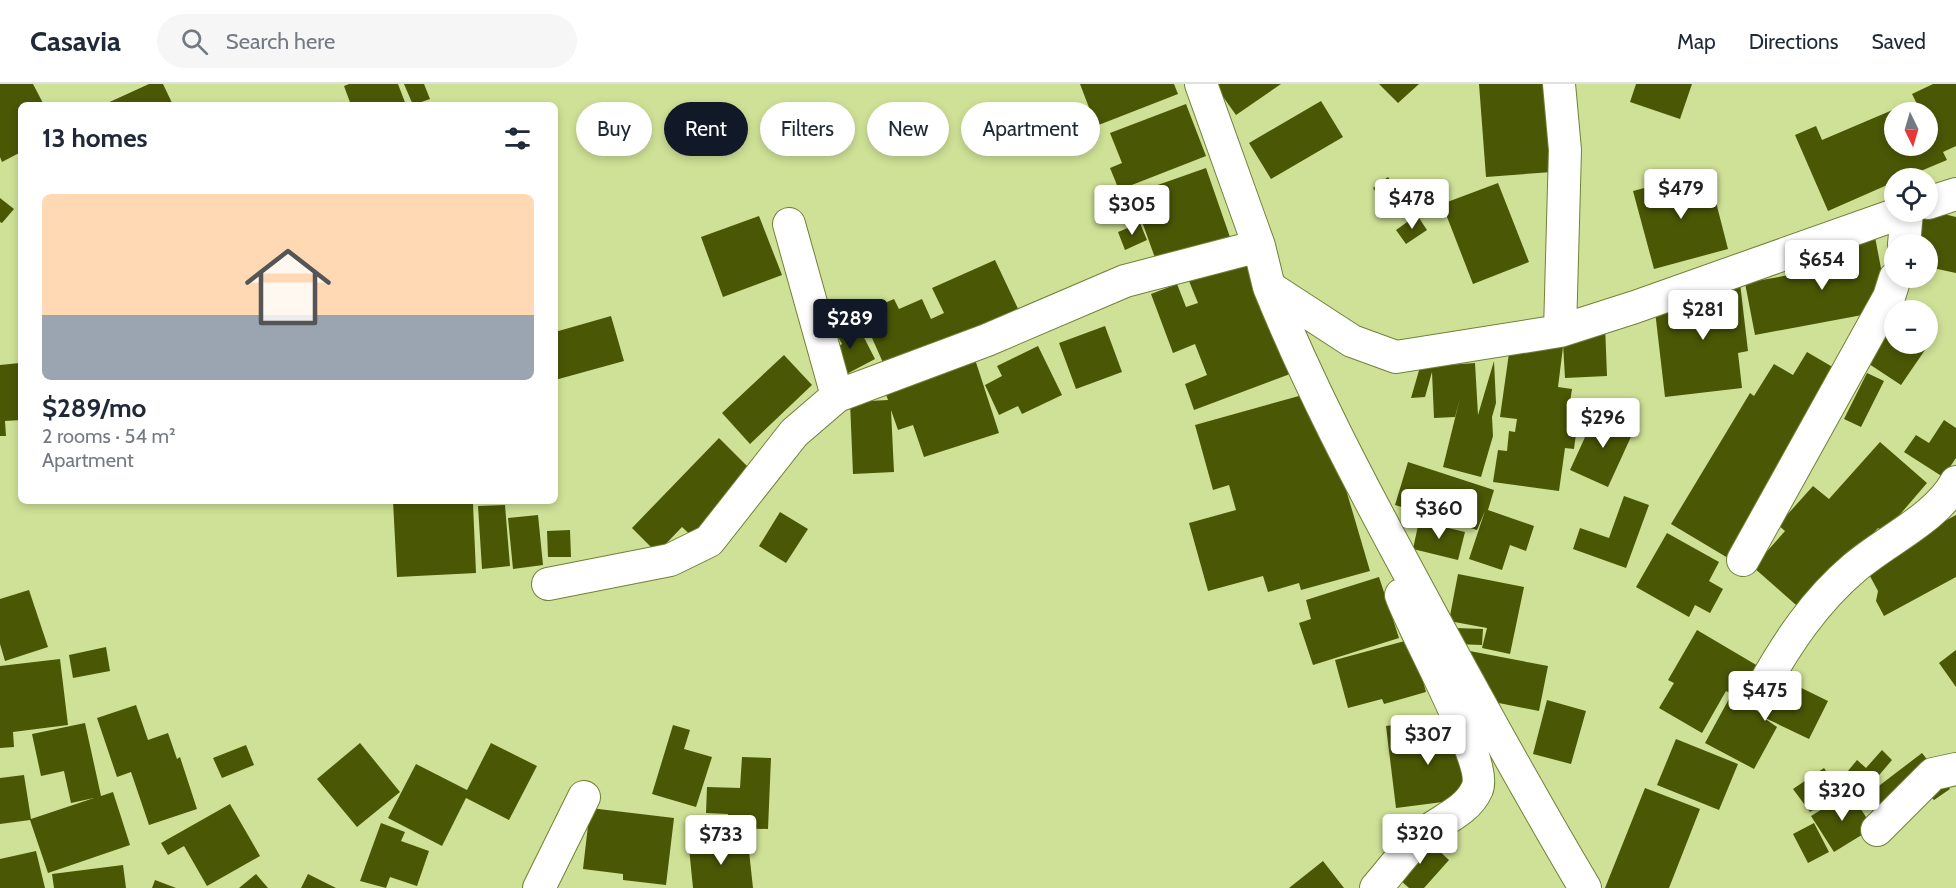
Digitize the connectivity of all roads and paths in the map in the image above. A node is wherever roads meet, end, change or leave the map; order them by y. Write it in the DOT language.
graph roads {
  1 [pos="1201,84"];
  2 [pos="1559,84"];
  3 [pos="1956,194"];
  4 [pos="1938,200"];
  5 [pos="1884,219"];
  6 [pos="789,224"];
  7 [pos="1259,246"];
  8 [pos="1269,286"];
  9 [pos="1891,288"];
  10 [pos="1560,331"];
  11 [pos="837,396"];
  12 [pos="1956,482"];
  13 [pos="1396,550"];
  14 [pos="1743,560"];
  15 [pos="548,584"];
  16 [pos="1762,688"];
  17 [pos="1956,769"];
  18 [pos="584,797"];
  19 [pos="1877,830"];
  20 [pos="539,888"];
  21 [pos="1376,888"];
  22 [pos="1585,888"];
  1 -- 7 [label="street"];
  2 -- 10 [label="street"];
  3 -- 4 [label="street"];
  5 -- 10 [label="street"];
  6 -- 11 [label="street"];
  7 -- 8 [label="street"];
  7 -- 11 [label="street"];
  8 -- 10 [label="street"];
  8 -- 13 [label="street"];
  9 -- 14 [label="street"];
  11 -- 15 [label="street"];
  12 -- 16 [label="street"];
  13 -- 21 [label="street"];
  13 -- 22 [label="street"];
  17 -- 19 [label="street"];
  18 -- 20 [label="street"];
}
